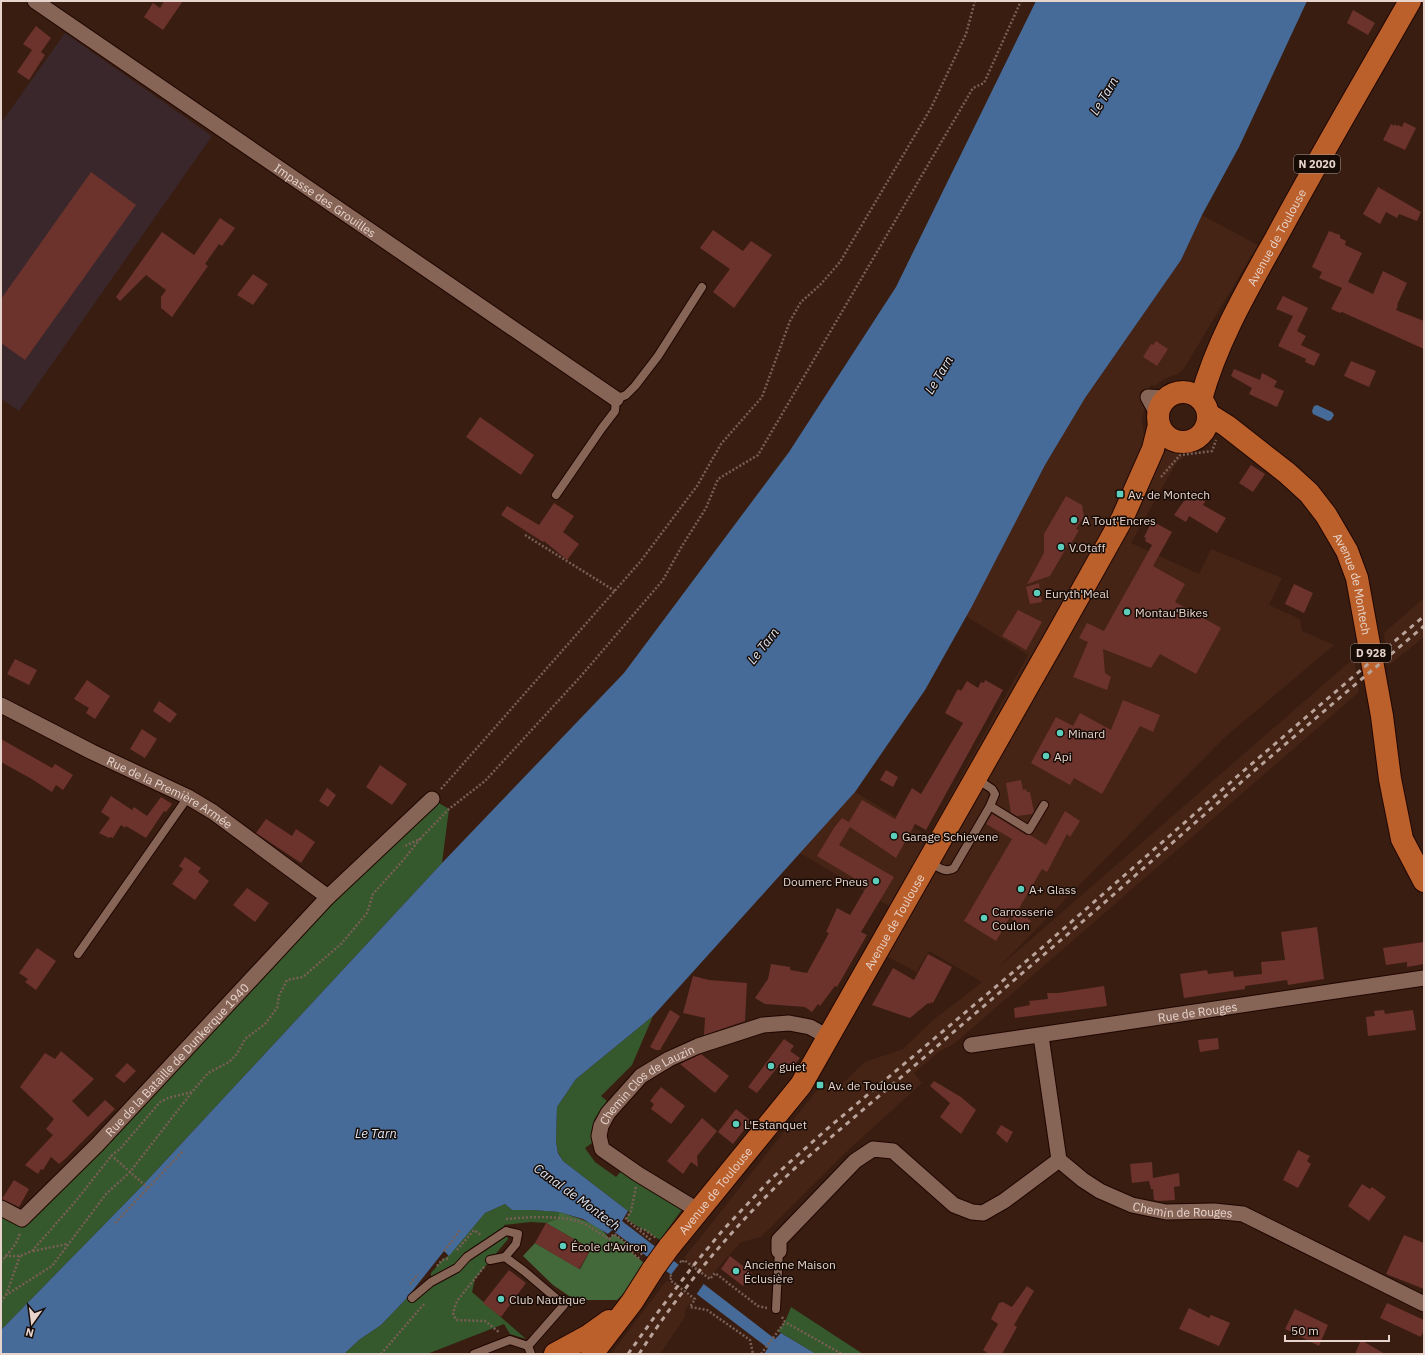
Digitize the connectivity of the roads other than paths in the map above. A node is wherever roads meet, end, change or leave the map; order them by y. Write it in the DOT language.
graph roads {
  1 [pos="35,1"];
  2 [pos="1410,1"];
  3 [pos="702,287"];
  4 [pos="1227,328"];
  5 [pos="616,399"];
  6 [pos="1205,407"];
  7 [pos="1165,408"];
  8 [pos="1197,444"];
  9 [pos="1262,453"];
  10 [pos="556,495"];
  11 [pos="1122,519"];
  12 [pos="1,705"];
  13 [pos="976,778"];
  14 [pos="188,797"];
  15 [pos="432,799"];
  16 [pos="1044,805"];
  17 [pos="990,806"];
  18 [pos="928,861"];
  19 [pos="1424,881"];
  20 [pos="328,896"];
  21 [pos="78,954"];
  22 [pos="1424,978"];
  23 [pos="1041,1036"];
  24 [pos="828,1037"];
  25 [pos="971,1045"];
  26 [pos="1060,1160"];
  27 [pos="1,1208"];
  28 [pos="699,1211"];
  29 [pos="779,1251"];
  30 [pos="505,1257"];
  31 [pos="490,1260"];
  32 [pos="412,1298"];
  33 [pos="632,1302"];
  34 [pos="1424,1304"];
  35 [pos="776,1309"];
  36 [pos="530,1350"];
  37 [pos="474,1354"];
  38 [pos="555,1354"];
  39 [pos="592,1354"];
  1 -- 5 [label="street, Impasse des Grouilles"];
  2 -- 4 [label="main road, Avenue de Toulouse / N 2020"];
  3 -- 5 [label="lane"];
  4 -- 6 [label="main road, Avenue de Toulouse"];
  4 -- 7 [label="main road, Avenue de Toulouse"];
  5 -- 10 [label="lane"];
  6 -- 7 [label="main road"];
  6 -- 8 [label="main road"];
  6 -- 9 [label="main road, Avenue de Montech"];
  7 -- 8 [label="main road"];
  7 -- 11 [label="main road, Avenue de Toulouse"];
  8 -- 9 [label="main road, Avenue de Montech"];
  8 -- 11 [label="main road, Avenue de Toulouse"];
  9 -- 19 [label="main road, Avenue de Montech / D 928"];
  11 -- 13 [label="main road, Avenue de Toulouse"];
  12 -- 14 [label="street, Rue de la Première Armée"];
  13 -- 17 [label="lane"];
  13 -- 18 [label="main road, Avenue de Toulouse"];
  14 -- 20 [label="street, Rue de la Première Armée"];
  14 -- 21 [label="lane"];
  15 -- 20 [label="street, Rue de la Bataille de Dunkerque 1940"];
  16 -- 17 [label="lane"];
  17 -- 18 [label="lane"];
  18 -- 24 [label="main road, Avenue de Toulouse"];
  20 -- 27 [label="street, Rue de la Bataille de Dunkerque 1940"];
  22 -- 23 [label="street, Rue de Rouges"];
  23 -- 25 [label="street, Rue de Rouges"];
  23 -- 26 [label="street"];
  24 -- 28 [label="main road, Avenue de Toulouse"];
  24 -- 28 [label="street, Chemin Clos de Lauzin"];
  26 -- 29 [label="street"];
  26 -- 34 [label="street, Chemin de Rouges"];
  28 -- 33 [label="main road, Avenue de Toulouse, bridge"];
  29 -- 35 [label="lane"];
  30 -- 31 [label="lane"];
  30 -- 32 [label="lane"];
  30 -- 36 [label="lane"];
  33 -- 38 [label="main road"];
  33 -- 39 [label="main road"];
  36 -- 37 [label="lane"];
}
